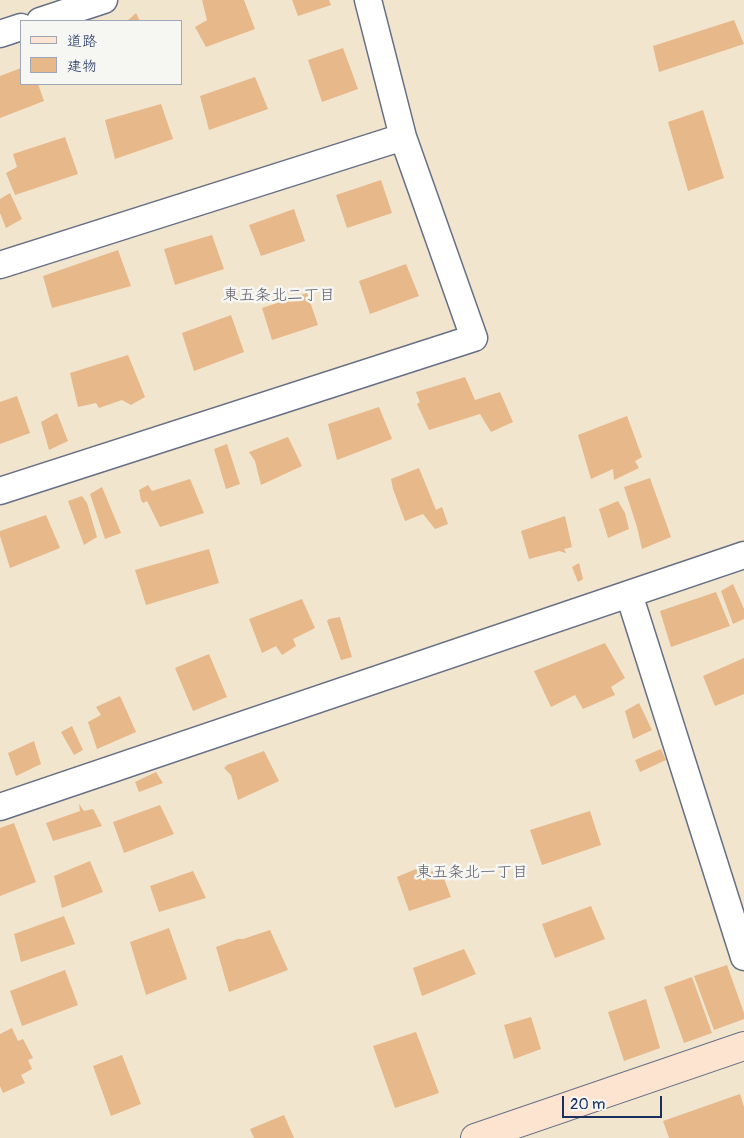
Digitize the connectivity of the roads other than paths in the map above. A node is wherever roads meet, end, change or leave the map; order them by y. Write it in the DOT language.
graph roads {
  1 [pos="104,0"];
  2 [pos="368,0"];
  3 [pos="43,20"];
  4 [pos="20,27"];
  5 [pos="0,34"];
  6 [pos="403,137"];
  7 [pos="0,265"];
  8 [pos="0,491"];
  9 [pos="744,554"];
  10 [pos="629,594"];
  11 [pos="0,807"];
  12 [pos="744,957"];
  13 [pos="744,1046"];
  14 [pos="475,1138"];
  1 -- 3 [label="street"];
  2 -- 6 [label="street"];
  4 -- 5 [label="street"];
  6 -- 7 [label="street"];
  6 -- 8 [label="street"];
  9 -- 10 [label="street"];
  10 -- 11 [label="street"];
  10 -- 12 [label="street"];
  13 -- 14 [label="street"];
}
